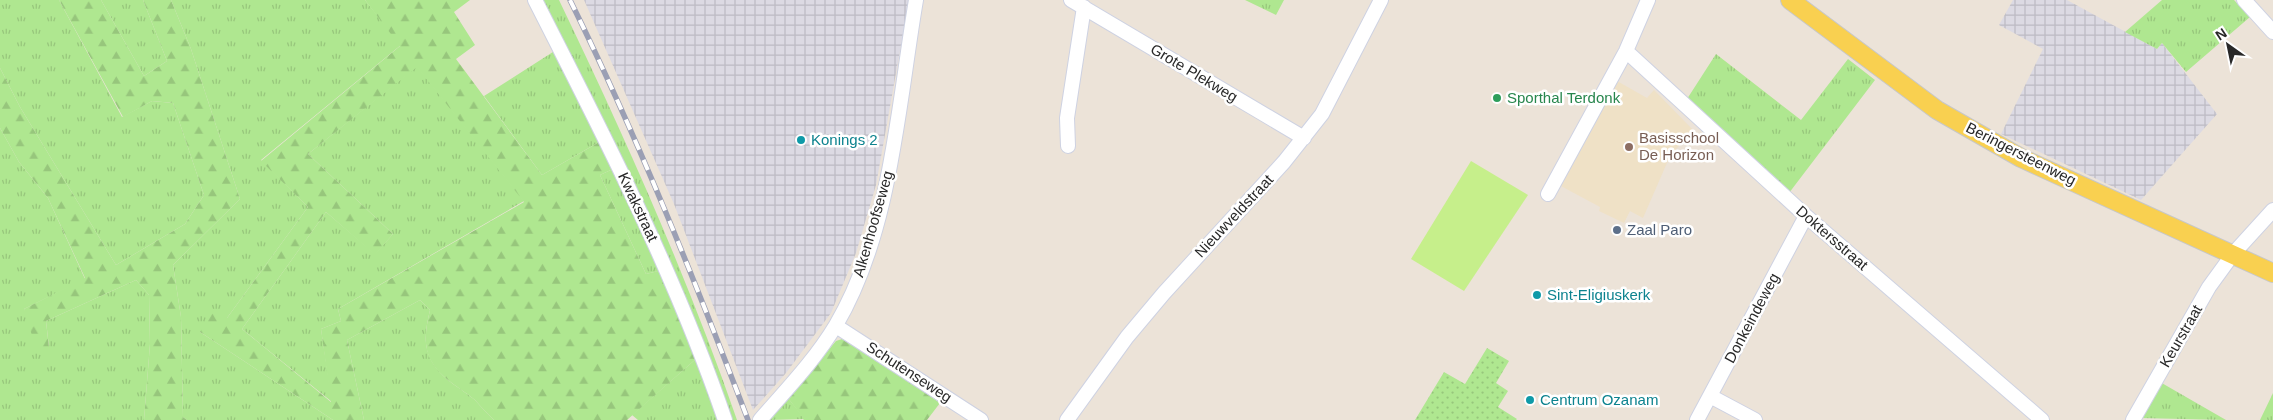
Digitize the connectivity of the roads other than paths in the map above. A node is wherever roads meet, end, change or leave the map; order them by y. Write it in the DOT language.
graph roads {
  1 [pos="535,0"];
  2 [pos="916,0"];
  3 [pos="1071,0"];
  4 [pos="1381,0"];
  5 [pos="1648,0"];
  6 [pos="1790,0"];
  7 [pos="2244,0"];
  8 [pos="1084,7"];
  9 [pos="2273,32"];
  10 [pos="1626,51"];
  11 [pos="1304,138"];
  12 [pos="1068,146"];
  13 [pos="1548,194"];
  14 [pos="2273,210"];
  15 [pos="1806,216"];
  16 [pos="2233,254"];
  17 [pos="2273,273"];
  18 [pos="836,326"];
  19 [pos="1710,396"];
  20 [pos="725,420"];
  21 [pos="760,420"];
  22 [pos="981,420"];
  23 [pos="1067,420"];
  24 [pos="1698,420"];
  25 [pos="1755,420"];
  26 [pos="2042,420"];
  27 [pos="2133,420"];
  1 -- 20 [label="street, Kwakstraat"];
  2 -- 18 [label="street, Alkenhoofseweg"];
  3 -- 8 [label="street, Grote Plekweg"];
  4 -- 11 [label="street, Nieuwveldstraat"];
  5 -- 10 [label="street"];
  6 -- 16 [label="main road, Beringersteenweg"];
  7 -- 9 [label="street"];
  8 -- 11 [label="street, Grote Plekweg"];
  8 -- 12 [label="street"];
  10 -- 13 [label="street"];
  10 -- 15 [label="street, Doktersstraat"];
  11 -- 23 [label="street, Nieuwveldstraat"];
  14 -- 16 [label="street, Keurstraat"];
  15 -- 19 [label="street, Donkeindeweg"];
  15 -- 26 [label="street, Doktersstraat"];
  16 -- 17 [label="main road, Beringersteenweg"];
  16 -- 27 [label="street, Keurstraat"];
  18 -- 21 [label="street, Alkenhoofseweg"];
  18 -- 22 [label="street, Schutenseweg"];
  19 -- 24 [label="street, Donkeindeweg"];
  19 -- 25 [label="street"];
}
